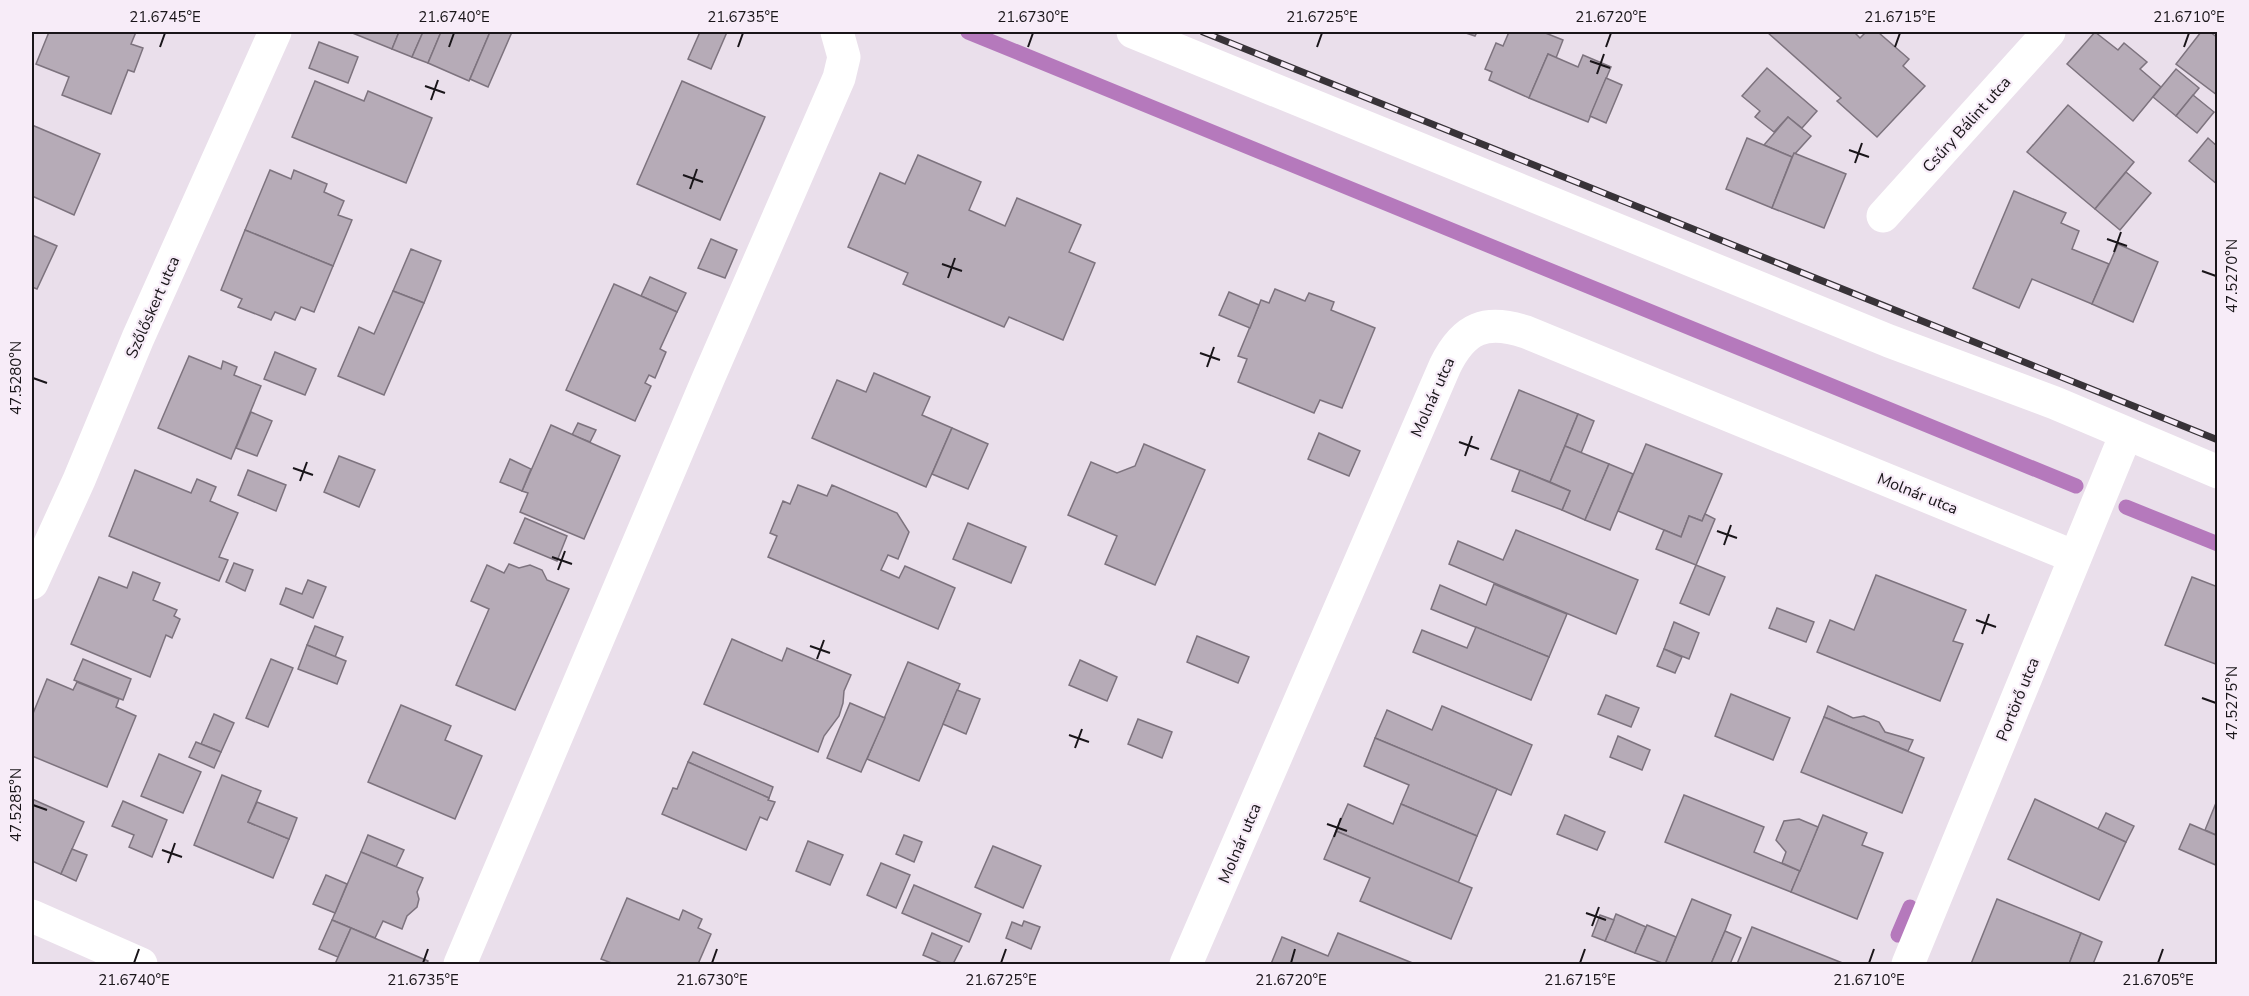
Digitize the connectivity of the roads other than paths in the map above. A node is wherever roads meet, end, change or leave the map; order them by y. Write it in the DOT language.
graph roads {
  1 [pos="275,32"];
  2 [pos="837,32"];
  3 [pos="1133,32"];
  4 [pos="2049,32"];
  5 [pos="1883,216"];
  6 [pos="2126,434"];
  7 [pos="2217,471"];
  8 [pos="2075,557"];
  9 [pos="32,583"];
  10 [pos="32,916"];
  11 [pos="141,964"];
  12 [pos="460,964"];
  13 [pos="1186,964"];
  14 [pos="1908,964"];
  1 -- 9 [label="street, Szőlőskert utca"];
  2 -- 12 [label="street"];
  3 -- 6 [label="street"];
  4 -- 5 [label="street, Csűry Bálint utca"];
  6 -- 7 [label="street"];
  6 -- 8 [label="street, Portörő utca"];
  8 -- 13 [label="street, Molnár utca"];
  8 -- 14 [label="street, Portörő utca"];
  10 -- 11 [label="street"];
}
